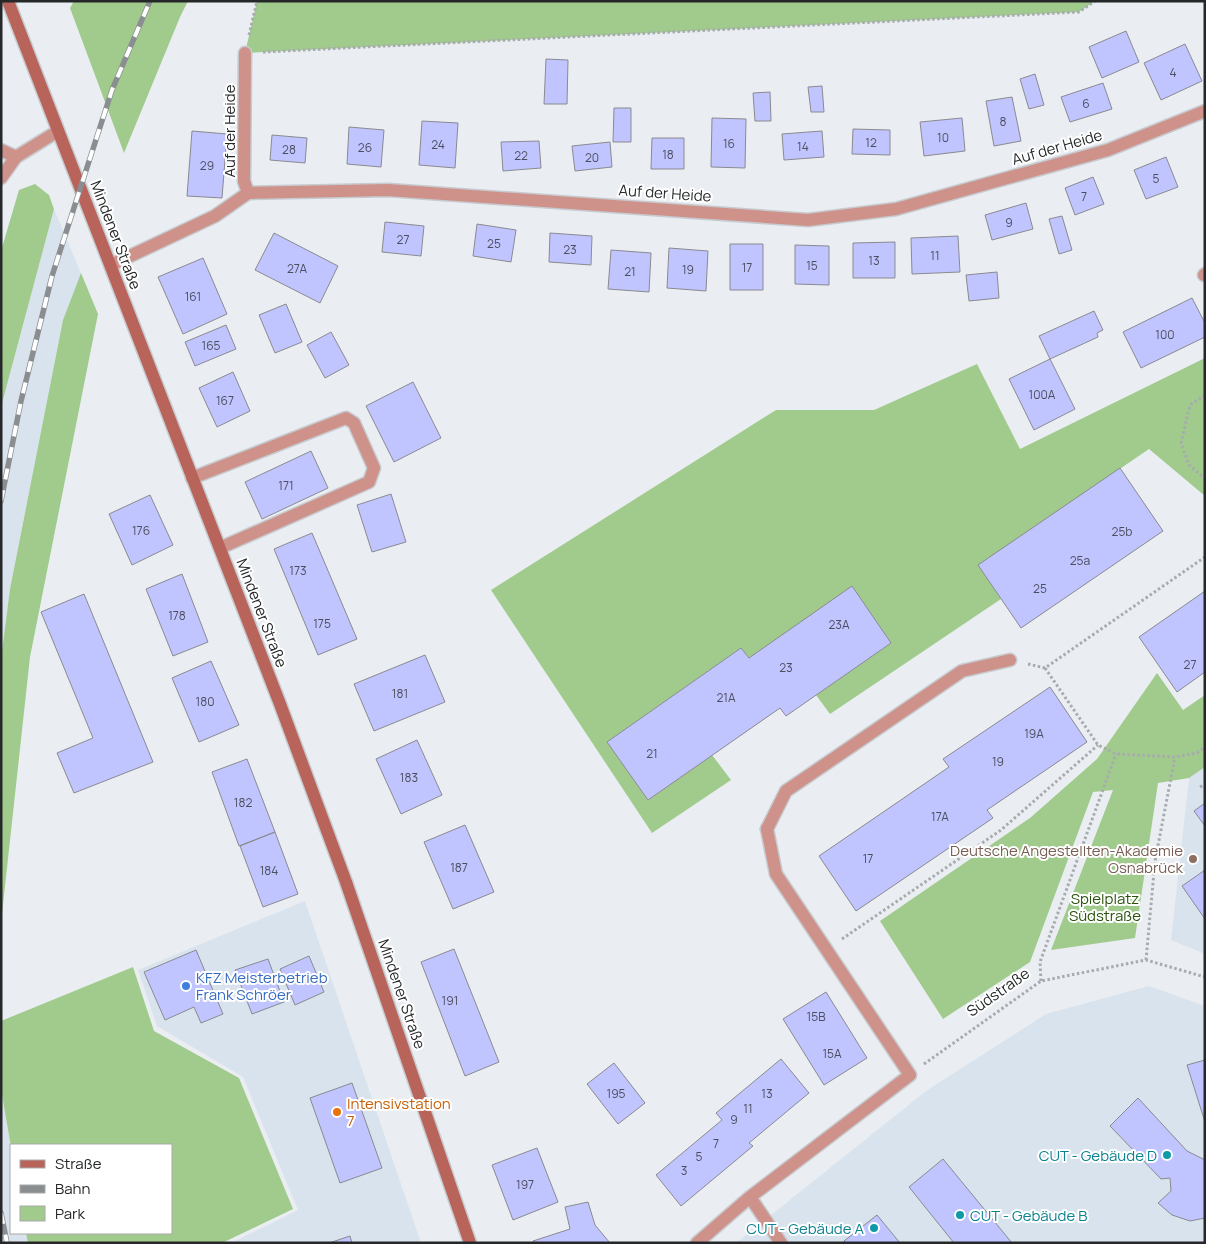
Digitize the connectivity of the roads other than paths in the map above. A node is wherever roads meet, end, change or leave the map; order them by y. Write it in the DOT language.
graph roads {
  1 [pos="8,1"];
  2 [pos="245,53"];
  3 [pos="1205,111"];
  4 [pos="58,131"];
  5 [pos="1,150"];
  6 [pos="16,157"];
  7 [pos="1,178"];
  8 [pos="248,193"];
  9 [pos="111,265"];
  10 [pos="192,478"];
  11 [pos="220,548"];
  12 [pos="1010,660"];
  13 [pos="750,1197"];
  14 [pos="470,1243"];
  15 [pos="697,1243"];
  16 [pos="781,1243"];
  1 -- 4 [label="main road, Mindener Straße"];
  2 -- 8 [label="street, Auf der Heide"];
  3 -- 8 [label="street, Auf der Heide"];
  4 -- 6 [label="street"];
  4 -- 9 [label="main road, Mindener Straße"];
  5 -- 6 [label="street"];
  6 -- 7 [label="street"];
  8 -- 9 [label="street"];
  9 -- 10 [label="main road, Mindener Straße"];
  10 -- 11 [label="main road, Mindener Straße"];
  10 -- 11 [label="street"];
  11 -- 14 [label="main road, Mindener Straße"];
  12 -- 13 [label="street"];
  13 -- 15 [label="street"];
  13 -- 16 [label="street"];
}
